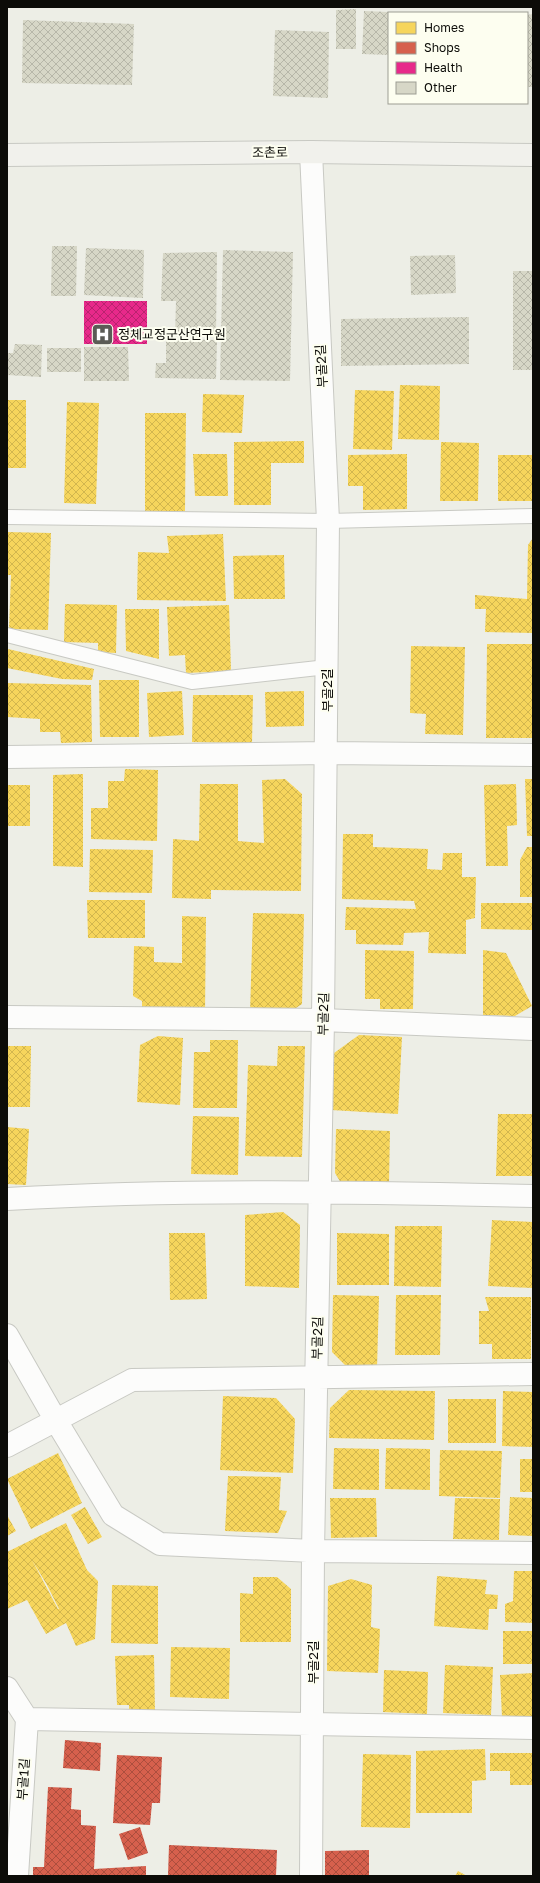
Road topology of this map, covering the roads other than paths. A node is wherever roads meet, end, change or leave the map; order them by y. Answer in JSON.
{"nodes":[{"id":1,"x":311,"y":152,"type":"junction"},
{"id":2,"x":7,"y":155,"type":"edge"},
{"id":3,"x":533,"y":156,"type":"edge"},
{"id":4,"x":533,"y":516,"type":"edge"},
{"id":5,"x":7,"y":517,"type":"edge"},
{"id":6,"x":328,"y":521,"type":"junction"},
{"id":7,"x":7,"y":635,"type":"edge"},
{"id":8,"x":327,"y":667,"type":"junction"},
{"id":9,"x":327,"y":753,"type":"junction"},
{"id":10,"x":533,"y":756,"type":"edge"},
{"id":11,"x":7,"y":757,"type":"edge"},
{"id":12,"x":7,"y":1017,"type":"edge"},
{"id":13,"x":323,"y":1020,"type":"junction"},
{"id":14,"x":533,"y":1029,"type":"edge"},
{"id":15,"x":319,"y":1193,"type":"junction"},
{"id":16,"x":533,"y":1196,"type":"edge"},
{"id":17,"x":7,"y":1199,"type":"edge"},
{"id":18,"x":7,"y":1335,"type":"edge"},
{"id":19,"x":533,"y":1374,"type":"edge"},
{"id":20,"x":317,"y":1377,"type":"junction"},
{"id":21,"x":55,"y":1419,"type":"junction"},
{"id":22,"x":7,"y":1446,"type":"edge"},
{"id":23,"x":313,"y":1551,"type":"junction"},
{"id":24,"x":533,"y":1553,"type":"edge"},
{"id":25,"x":7,"y":1688,"type":"edge"},
{"id":26,"x":27,"y":1719,"type":"junction"},
{"id":27,"x":313,"y":1726,"type":"junction"},
{"id":28,"x":533,"y":1728,"type":"edge"},
{"id":29,"x":17,"y":1876,"type":"edge"},
{"id":30,"x":311,"y":1876,"type":"edge"}],
"edges":[{"from":1,"to":2,"type":"street","name":"조촌로"},
{"from":1,"to":3,"type":"street","name":"조촌로"},
{"from":1,"to":6,"type":"street","name":"부골2길"},
{"from":4,"to":6,"type":"lane"},
{"from":5,"to":6,"type":"lane"},
{"from":6,"to":8,"type":"street","name":"부골2길"},
{"from":7,"to":8,"type":"lane"},
{"from":8,"to":9,"type":"street","name":"부골2길"},
{"from":9,"to":10,"type":"street"},
{"from":9,"to":11,"type":"street"},
{"from":9,"to":13,"type":"street","name":"부골2길"},
{"from":12,"to":13,"type":"street"},
{"from":13,"to":14,"type":"street"},
{"from":13,"to":15,"type":"street","name":"부골2길"},
{"from":15,"to":16,"type":"street"},
{"from":15,"to":17,"type":"street"},
{"from":15,"to":20,"type":"street","name":"부골2길"},
{"from":18,"to":21,"type":"street"},
{"from":19,"to":20,"type":"street"},
{"from":20,"to":21,"type":"street"},
{"from":20,"to":23,"type":"street","name":"부골2길"},
{"from":21,"to":22,"type":"street"},
{"from":21,"to":23,"type":"street"},
{"from":23,"to":24,"type":"street"},
{"from":23,"to":27,"type":"street","name":"부골2길"},
{"from":25,"to":26,"type":"street"},
{"from":26,"to":27,"type":"street"},
{"from":26,"to":29,"type":"street","name":"부골1길"},
{"from":27,"to":28,"type":"street"},
{"from":27,"to":30,"type":"street","name":"부골2길"}]}
